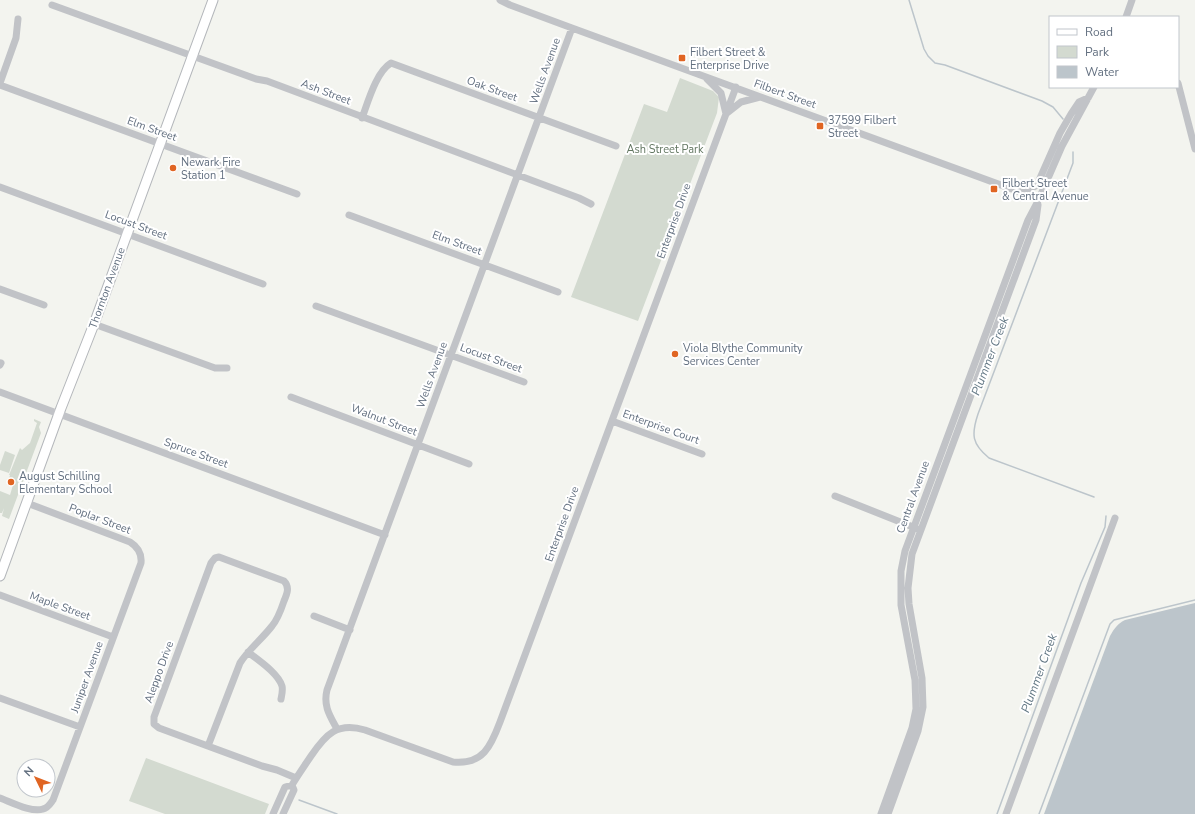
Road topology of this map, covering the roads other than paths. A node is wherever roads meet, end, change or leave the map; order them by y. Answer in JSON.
{"nodes":[{"id":1,"x":213,"y":0,"type":"edge"},
{"id":2,"x":500,"y":0,"type":"edge"},
{"id":3,"x":1132,"y":0,"type":"edge"},
{"id":4,"x":52,"y":4,"type":"dead end"},
{"id":5,"x":1126,"y":16,"type":"edge"},
{"id":6,"x":18,"y":19,"type":"dead end"},
{"id":7,"x":572,"y":28,"type":"junction"},
{"id":8,"x":193,"y":56,"type":"junction"},
{"id":9,"x":703,"y":76,"type":"junction"},
{"id":10,"x":0,"y":84,"type":"edge"},
{"id":11,"x":736,"y":87,"type":"junction"},
{"id":12,"x":1179,"y":87,"type":"edge"},
{"id":13,"x":1093,"y":88,"type":"edge"},
{"id":14,"x":760,"y":97,"type":"junction"},
{"id":15,"x":1088,"y":97,"type":"junction"},
{"id":16,"x":726,"y":114,"type":"junction"},
{"id":17,"x":362,"y":118,"type":"junction"},
{"id":18,"x":540,"y":118,"type":"junction"},
{"id":19,"x":160,"y":144,"type":"junction"},
{"id":20,"x":616,"y":146,"type":"dead end"},
{"id":21,"x":1195,"y":149,"type":"edge"},
{"id":22,"x":518,"y":175,"type":"junction"},
{"id":23,"x":0,"y":187,"type":"edge"},
{"id":24,"x":297,"y":194,"type":"dead end"},
{"id":25,"x":1024,"y":194,"type":"junction"},
{"id":26,"x":1039,"y":199,"type":"junction"},
{"id":27,"x":591,"y":204,"type":"dead end"},
{"id":28,"x":349,"y":215,"type":"dead end"},
{"id":29,"x":127,"y":234,"type":"junction"},
{"id":30,"x":485,"y":265,"type":"junction"},
{"id":31,"x":264,"y":284,"type":"dead end"},
{"id":32,"x":0,"y":289,"type":"edge"},
{"id":33,"x":558,"y":292,"type":"dead end"},
{"id":34,"x":44,"y":305,"type":"dead end"},
{"id":35,"x":316,"y":306,"type":"dead end"},
{"id":36,"x":94,"y":324,"type":"junction"},
{"id":37,"x":452,"y":355,"type":"junction"},
{"id":38,"x":227,"y":368,"type":"dead end"},
{"id":39,"x":524,"y":382,"type":"dead end"},
{"id":40,"x":0,"y":392,"type":"edge"},
{"id":41,"x":291,"y":397,"type":"dead end"},
{"id":42,"x":59,"y":414,"type":"junction"},
{"id":43,"x":612,"y":421,"type":"junction"},
{"id":44,"x":418,"y":445,"type":"junction"},
{"id":45,"x":702,"y":454,"type":"dead end"},
{"id":46,"x":469,"y":464,"type":"dead end"},
{"id":47,"x":835,"y":496,"type":"dead end"},
{"id":48,"x":27,"y":503,"type":"junction"},
{"id":49,"x":1115,"y":518,"type":"dead end"},
{"id":50,"x":917,"y":528,"type":"junction"},
{"id":51,"x":385,"y":535,"type":"junction"},
{"id":52,"x":139,"y":550,"type":"joint"},
{"id":53,"x":0,"y":576,"type":"edge"},
{"id":54,"x":0,"y":595,"type":"edge"},
{"id":55,"x":314,"y":616,"type":"dead end"},
{"id":56,"x":350,"y":630,"type":"junction"},
{"id":57,"x":113,"y":637,"type":"junction"},
{"id":58,"x":248,"y":652,"type":"junction"},
{"id":59,"x":0,"y":698,"type":"edge"},
{"id":60,"x":280,"y":699,"type":"dead end"},
{"id":61,"x":80,"y":727,"type":"junction"},
{"id":62,"x":337,"y":729,"type":"junction"},
{"id":63,"x":208,"y":746,"type":"junction"},
{"id":64,"x":296,"y":778,"type":"junction"},
{"id":65,"x":292,"y":784,"type":"junction"},
{"id":66,"x":0,"y":798,"type":"edge"},
{"id":67,"x":273,"y":814,"type":"edge"},
{"id":68,"x":282,"y":814,"type":"edge"},
{"id":69,"x":881,"y":814,"type":"edge"},
{"id":70,"x":888,"y":814,"type":"edge"},
{"id":71,"x":1006,"y":814,"type":"edge"}],
"edges":[{"from":1,"to":8,"type":"main road","name":"Thornton Avenue"},
{"from":2,"to":7,"type":"street","name":"Filbert Street"},
{"from":3,"to":5,"type":"street"},
{"from":4,"to":8,"type":"street","name":"Ash Street"},
{"from":6,"to":10,"type":"street"},
{"from":7,"to":9,"type":"street","name":"Filbert Street"},
{"from":7,"to":18,"type":"street","name":"Wells Avenue"},
{"from":8,"to":17,"type":"street","name":"Ash Street"},
{"from":8,"to":19,"type":"main road","name":"Thornton Avenue"},
{"from":9,"to":11,"type":"street","name":"Filbert Street"},
{"from":9,"to":16,"type":"street"},
{"from":10,"to":19,"type":"street","name":"Elm Street"},
{"from":11,"to":14,"type":"street","name":"Filbert Street"},
{"from":11,"to":16,"type":"street","name":"Enterprise Drive"},
{"from":12,"to":21,"type":"street"},
{"from":13,"to":15,"type":"street","name":"Central Avenue"},
{"from":14,"to":16,"type":"street"},
{"from":14,"to":25,"type":"street","name":"Filbert Street"},
{"from":15,"to":25,"type":"street"},
{"from":15,"to":26,"type":"street","name":"Central Avenue"},
{"from":16,"to":43,"type":"street","name":"Enterprise Drive"},
{"from":17,"to":18,"type":"street","name":"Oak Street"},
{"from":17,"to":22,"type":"street","name":"Ash Street"},
{"from":18,"to":20,"type":"street","name":"Oak Street"},
{"from":18,"to":22,"type":"street","name":"Wells Avenue"},
{"from":19,"to":24,"type":"street","name":"Elm Street"},
{"from":19,"to":29,"type":"main road","name":"Thornton Avenue"},
{"from":22,"to":27,"type":"street","name":"Ash Street"},
{"from":22,"to":30,"type":"street","name":"Wells Avenue"},
{"from":23,"to":29,"type":"street","name":"Locust Street"},
{"from":25,"to":26,"type":"street","name":"Filbert Street"},
{"from":26,"to":50,"type":"street","name":"Central Avenue"},
{"from":28,"to":30,"type":"street","name":"Elm Street"},
{"from":29,"to":31,"type":"street","name":"Locust Street"},
{"from":29,"to":36,"type":"main road","name":"Thornton Avenue"},
{"from":30,"to":33,"type":"street","name":"Elm Street"},
{"from":30,"to":37,"type":"street","name":"Wells Avenue"},
{"from":32,"to":34,"type":"street"},
{"from":35,"to":37,"type":"street","name":"Locust Street"},
{"from":36,"to":38,"type":"street"},
{"from":36,"to":42,"type":"main road","name":"Thornton Avenue"},
{"from":37,"to":39,"type":"street","name":"Locust Street"},
{"from":37,"to":44,"type":"street","name":"Wells Avenue"},
{"from":40,"to":42,"type":"street","name":"Spruce Street"},
{"from":41,"to":44,"type":"street","name":"Walnut Street"},
{"from":42,"to":48,"type":"main road","name":"Thornton Avenue"},
{"from":42,"to":51,"type":"street","name":"Spruce Street"},
{"from":43,"to":45,"type":"street","name":"Enterprise Court"},
{"from":43,"to":62,"type":"street","name":"Enterprise Drive"},
{"from":44,"to":46,"type":"street","name":"Walnut Street"},
{"from":44,"to":51,"type":"street","name":"Wells Avenue"},
{"from":47,"to":50,"type":"street"},
{"from":48,"to":52,"type":"street","name":"Poplar Street"},
{"from":48,"to":53,"type":"main road","name":"Thornton Avenue"},
{"from":49,"to":71,"type":"street"},
{"from":50,"to":69,"type":"street","name":"Central Avenue"},
{"from":50,"to":70,"type":"street","name":"Central Avenue"},
{"from":51,"to":56,"type":"street","name":"Wells Avenue"},
{"from":52,"to":57,"type":"street","name":"Juniper Avenue"},
{"from":54,"to":57,"type":"street","name":"Maple Street"},
{"from":55,"to":56,"type":"street"},
{"from":56,"to":62,"type":"street","name":"Wells Avenue"},
{"from":57,"to":61,"type":"street","name":"Juniper Avenue"},
{"from":58,"to":60,"type":"street"},
{"from":58,"to":63,"type":"street"},
{"from":58,"to":63,"type":"street","name":"Aleppo Drive"},
{"from":59,"to":61,"type":"street"},
{"from":61,"to":66,"type":"street","name":"Juniper Avenue"},
{"from":62,"to":64,"type":"street"},
{"from":63,"to":64,"type":"street","name":"Aleppo Drive"},
{"from":64,"to":65,"type":"street"},
{"from":65,"to":67,"type":"street"},
{"from":65,"to":68,"type":"street"}]}
